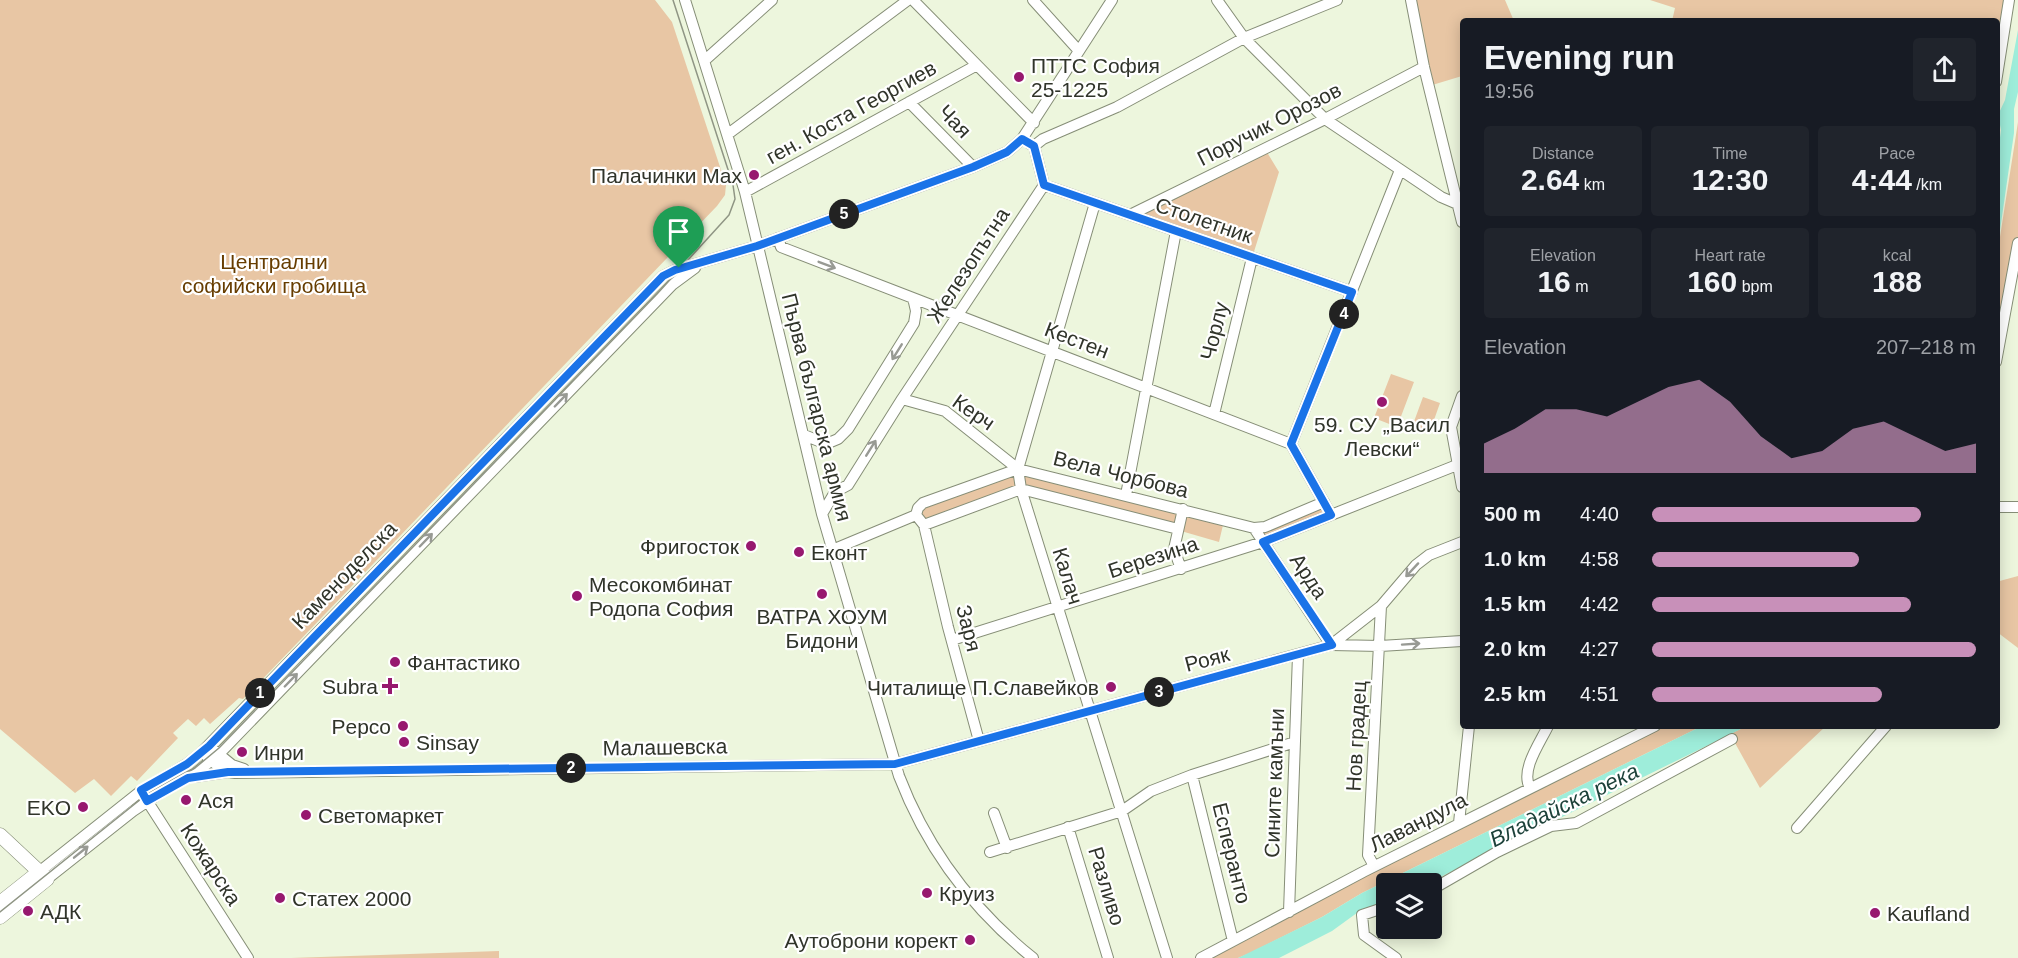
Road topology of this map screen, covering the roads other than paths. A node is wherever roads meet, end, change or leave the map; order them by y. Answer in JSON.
{"nodes":[{"id":1,"x":684,"y":0,"type":"edge"},
{"id":2,"x":772,"y":0,"type":"edge"},
{"id":3,"x":908,"y":0,"type":"edge"},
{"id":4,"x":913,"y":0,"type":"edge"},
{"id":5,"x":1033,"y":0,"type":"edge"},
{"id":6,"x":1112,"y":0,"type":"edge"},
{"id":7,"x":1217,"y":0,"type":"edge"},
{"id":8,"x":1337,"y":0,"type":"edge"},
{"id":9,"x":1411,"y":0,"type":"edge"},
{"id":10,"x":2009,"y":0,"type":"edge"},
{"id":11,"x":1244,"y":38,"type":"junction"},
{"id":12,"x":1079,"y":51,"type":"junction"},
{"id":13,"x":2000,"y":57,"type":"edge"},
{"id":14,"x":704,"y":62,"type":"junction"},
{"id":15,"x":977,"y":65,"type":"junction"},
{"id":16,"x":1424,"y":67,"type":"junction"},
{"id":17,"x":909,"y":102,"type":"junction"},
{"id":18,"x":1324,"y":119,"type":"junction"},
{"id":19,"x":1034,"y":123,"type":"junction"},
{"id":20,"x":728,"y":134,"type":"junction"},
{"id":21,"x":1022,"y":139,"type":"junction"},
{"id":22,"x":1034,"y":146,"type":"junction"},
{"id":23,"x":973,"y":167,"type":"junction"},
{"id":24,"x":1400,"y":170,"type":"junction"},
{"id":25,"x":1044,"y":185,"type":"junction"},
{"id":26,"x":745,"y":192,"type":"junction"},
{"id":27,"x":1095,"y":203,"type":"junction"},
{"id":28,"x":1460,"y":206,"type":"edge"},
{"id":29,"x":1130,"y":215,"type":"junction"},
{"id":30,"x":1176,"y":231,"type":"junction"},
{"id":31,"x":778,"y":238,"type":"junction"},
{"id":32,"x":2018,"y":243,"type":"edge"},
{"id":33,"x":757,"y":246,"type":"junction"},
{"id":34,"x":1252,"y":258,"type":"junction"},
{"id":35,"x":703,"y":262,"type":"junction"},
{"id":36,"x":1352,"y":292,"type":"junction"},
{"id":37,"x":913,"y":298,"type":"junction"},
{"id":38,"x":958,"y":316,"type":"junction"},
{"id":39,"x":2000,"y":340,"type":"edge"},
{"id":40,"x":1052,"y":351,"type":"junction"},
{"id":41,"x":1146,"y":388,"type":"junction"},
{"id":42,"x":902,"y":399,"type":"junction"},
{"id":43,"x":1460,"y":401,"type":"edge"},
{"id":44,"x":1214,"y":414,"type":"junction"},
{"id":45,"x":804,"y":435,"type":"junction"},
{"id":46,"x":1291,"y":444,"type":"junction"},
{"id":47,"x":1460,"y":465,"type":"edge"},
{"id":48,"x":1018,"y":468,"type":"junction"},
{"id":49,"x":1083,"y":484,"type":"junction"},
{"id":50,"x":815,"y":486,"type":"junction"},
{"id":51,"x":1021,"y":489,"type":"junction"},
{"id":52,"x":835,"y":492,"type":"junction"},
{"id":53,"x":1126,"y":495,"type":"junction"},
{"id":54,"x":1078,"y":502,"type":"junction"},
{"id":55,"x":1324,"y":502,"type":"junction"},
{"id":56,"x":2000,"y":507,"type":"edge"},
{"id":57,"x":2018,"y":507,"type":"edge"},
{"id":58,"x":1183,"y":509,"type":"junction"},
{"id":59,"x":822,"y":514,"type":"junction"},
{"id":60,"x":1331,"y":515,"type":"junction"},
{"id":61,"x":920,"y":520,"type":"junction"},
{"id":62,"x":1254,"y":528,"type":"junction"},
{"id":63,"x":1178,"y":529,"type":"junction"},
{"id":64,"x":1263,"y":542,"type":"junction"},
{"id":65,"x":1460,"y":543,"type":"edge"},
{"id":66,"x":832,"y":550,"type":"junction"},
{"id":67,"x":1181,"y":568,"type":"junction"},
{"id":68,"x":1382,"y":606,"type":"junction"},
{"id":69,"x":1057,"y":608,"type":"junction"},
{"id":70,"x":952,"y":640,"type":"junction"},
{"id":71,"x":1460,"y":641,"type":"edge"},
{"id":72,"x":1332,"y":645,"type":"junction"},
{"id":73,"x":1380,"y":646,"type":"junction"},
{"id":74,"x":1298,"y":655,"type":"junction"},
{"id":75,"x":1089,"y":711,"type":"junction"},
{"id":76,"x":1469,"y":729,"type":"edge"},
{"id":77,"x":1547,"y":729,"type":"edge"},
{"id":78,"x":1649,"y":729,"type":"edge"},
{"id":79,"x":1883,"y":729,"type":"edge"},
{"id":80,"x":236,"y":737,"type":"junction"},
{"id":81,"x":1732,"y":739,"type":"dead end"},
{"id":82,"x":979,"y":741,"type":"junction"},
{"id":83,"x":1295,"y":742,"type":"junction"},
{"id":84,"x":206,"y":749,"type":"junction"},
{"id":85,"x":215,"y":757,"type":"junction"},
{"id":86,"x":895,"y":764,"type":"junction"},
{"id":87,"x":243,"y":769,"type":"junction"},
{"id":88,"x":228,"y":772,"type":"junction"},
{"id":89,"x":256,"y":772,"type":"junction"},
{"id":90,"x":1192,"y":775,"type":"junction"},
{"id":91,"x":188,"y":778,"type":"junction"},
{"id":92,"x":1530,"y":788,"type":"junction"},
{"id":93,"x":141,"y":790,"type":"junction"},
{"id":94,"x":147,"y":801,"type":"junction"},
{"id":95,"x":1122,"y":811,"type":"junction"},
{"id":96,"x":994,"y":813,"type":"dead end"},
{"id":97,"x":1459,"y":823,"type":"junction"},
{"id":98,"x":1068,"y":827,"type":"junction"},
{"id":99,"x":1797,"y":828,"type":"dead end"},
{"id":100,"x":0,"y":835,"type":"edge"},
{"id":101,"x":1007,"y":848,"type":"junction"},
{"id":102,"x":990,"y":852,"type":"dead end"},
{"id":103,"x":1374,"y":866,"type":"junction"},
{"id":104,"x":43,"y":876,"type":"junction"},
{"id":105,"x":1442,"y":884,"type":"edge"},
{"id":106,"x":0,"y":903,"type":"edge"},
{"id":107,"x":1376,"y":910,"type":"edge"},
{"id":108,"x":1289,"y":912,"type":"junction"},
{"id":109,"x":0,"y":917,"type":"edge"},
{"id":110,"x":1233,"y":941,"type":"junction"},
{"id":111,"x":248,"y":958,"type":"edge"},
{"id":112,"x":1033,"y":958,"type":"edge"},
{"id":113,"x":1108,"y":958,"type":"edge"},
{"id":114,"x":1167,"y":958,"type":"edge"},
{"id":115,"x":1201,"y":958,"type":"edge"},
{"id":116,"x":1396,"y":958,"type":"edge"}],
"edges":[{"from":1,"to":14,"type":"street","name":"Първа българска армия"},
{"from":2,"to":14,"type":"street"},
{"from":3,"to":20,"type":"street"},
{"from":4,"to":15,"type":"street"},
{"from":5,"to":12,"type":"street"},
{"from":6,"to":12,"type":"street"},
{"from":7,"to":11,"type":"street"},
{"from":8,"to":11,"type":"street"},
{"from":9,"to":16,"type":"street"},
{"from":10,"to":13,"type":"street"},
{"from":11,"to":18,"type":"street"},
{"from":11,"to":22,"type":"street"},
{"from":12,"to":19,"type":"street"},
{"from":14,"to":20,"type":"street","name":"Първа българска армия"},
{"from":15,"to":17,"type":"street","name":"ген. Коста Георгиев"},
{"from":15,"to":19,"type":"street"},
{"from":16,"to":18,"type":"street","name":"Поручик Орозов"},
{"from":16,"to":28,"type":"street"},
{"from":17,"to":23,"type":"street","name":"Чая"},
{"from":17,"to":26,"type":"street","name":"ген. Коста Георгиев"},
{"from":18,"to":24,"type":"street"},
{"from":18,"to":29,"type":"street","name":"Поручик Орозов"},
{"from":19,"to":21,"type":"street"},
{"from":20,"to":26,"type":"street","name":"Първа българска армия"},
{"from":21,"to":22,"type":"street"},
{"from":21,"to":23,"type":"street","name":"Каменоделска"},
{"from":22,"to":25,"type":"street"},
{"from":23,"to":31,"type":"street","name":"Каменоделска"},
{"from":24,"to":28,"type":"street"},
{"from":24,"to":36,"type":"street"},
{"from":25,"to":27,"type":"street","name":"Столетник"},
{"from":25,"to":38,"type":"street","name":"Железопътна"},
{"from":26,"to":33,"type":"street","name":"Първа българска армия"},
{"from":27,"to":29,"type":"street","name":"Столетник"},
{"from":27,"to":40,"type":"street","name":"Калач"},
{"from":29,"to":30,"type":"street","name":"Столетник"},
{"from":30,"to":34,"type":"street","name":"Столетник"},
{"from":30,"to":41,"type":"street"},
{"from":31,"to":33,"type":"street","name":"Каменоделска"},
{"from":31,"to":37,"type":"street","name":"Кестен","one_way":true},
{"from":32,"to":39,"type":"street"},
{"from":33,"to":35,"type":"street","name":"Каменоделска"},
{"from":33,"to":45,"type":"street","name":"Първа българска армия"},
{"from":34,"to":36,"type":"street","name":"Столетник"},
{"from":34,"to":44,"type":"street","name":"Чорлу"},
{"from":80,"to":35,"type":"street","name":"Каменоделска","one_way":true},
{"from":35,"to":84,"type":"street","name":"Каменоделска"},
{"from":36,"to":46,"type":"street"},
{"from":37,"to":38,"type":"street","name":"Кестен"},
{"from":37,"to":45,"type":"street","one_way":true},
{"from":38,"to":40,"type":"street","name":"Кестен"},
{"from":38,"to":42,"type":"street","name":"Железопътна"},
{"from":40,"to":41,"type":"street","name":"Кестен"},
{"from":40,"to":48,"type":"street","name":"Калач"},
{"from":41,"to":44,"type":"street","name":"Кестен"},
{"from":41,"to":53,"type":"street"},
{"from":42,"to":48,"type":"street","name":"Керч"},
{"from":52,"to":42,"type":"street","name":"Железопътна","one_way":true},
{"from":43,"to":47,"type":"street"},
{"from":44,"to":46,"type":"street","name":"Кестен"},
{"from":45,"to":50,"type":"street","name":"Първа българска армия"},
{"from":46,"to":55,"type":"street"},
{"from":47,"to":60,"type":"street"},
{"from":48,"to":49,"type":"street","name":"Вела Чорбова"},
{"from":48,"to":51,"type":"street","name":"Калач"},
{"from":48,"to":61,"type":"street"},
{"from":49,"to":53,"type":"street","name":"Вела Чорбова"},
{"from":49,"to":54,"type":"street"},
{"from":50,"to":52,"type":"street"},
{"from":50,"to":59,"type":"street","name":"Първа българска армия"},
{"from":51,"to":54,"type":"street","name":"Вела Чорбова"},
{"from":51,"to":61,"type":"street"},
{"from":51,"to":69,"type":"street","name":"Калач"},
{"from":52,"to":59,"type":"street","name":"Железопътна"},
{"from":53,"to":58,"type":"street","name":"Вела Чорбова"},
{"from":54,"to":63,"type":"street","name":"Вела Чорбова"},
{"from":55,"to":60,"type":"street"},
{"from":55,"to":62,"type":"street"},
{"from":56,"to":57,"type":"street"},
{"from":58,"to":62,"type":"street","name":"Вела Чорбова"},
{"from":58,"to":63,"type":"street"},
{"from":59,"to":66,"type":"street","name":"Първа българска армия"},
{"from":60,"to":64,"type":"street"},
{"from":61,"to":66,"type":"street"},
{"from":61,"to":70,"type":"street","name":"Заря"},
{"from":62,"to":64,"type":"street","name":"Арда"},
{"from":63,"to":67,"type":"street"},
{"from":64,"to":67,"type":"street","name":"Березина"},
{"from":64,"to":72,"type":"street","name":"Арда"},
{"from":65,"to":68,"type":"street","name":"Рояк","one_way":true},
{"from":66,"to":86,"type":"street","name":"Първа българска армия"},
{"from":67,"to":69,"type":"street","name":"Березина"},
{"from":68,"to":72,"type":"street","name":"Рояк"},
{"from":68,"to":73,"type":"street","name":"Нов градец"},
{"from":69,"to":70,"type":"street","name":"Березина"},
{"from":69,"to":75,"type":"street","name":"Калач"},
{"from":70,"to":82,"type":"street","name":"Заря"},
{"from":73,"to":71,"type":"street","one_way":true},
{"from":72,"to":73,"type":"street"},
{"from":72,"to":74,"type":"street","name":"Рояк"},
{"from":73,"to":103,"type":"street","name":"Нов градец"},
{"from":74,"to":75,"type":"street","name":"Рояк"},
{"from":74,"to":83,"type":"street","name":"Сините камъни"},
{"from":75,"to":82,"type":"street","name":"Рояк"},
{"from":75,"to":95,"type":"street","name":"Калач"},
{"from":76,"to":97,"type":"street"},
{"from":77,"to":92,"type":"street"},
{"from":78,"to":92,"type":"street","name":"Лавандула"},
{"from":79,"to":99,"type":"street"},
{"from":80,"to":85,"type":"street","name":"Каменоделска"},
{"from":80,"to":87,"type":"street"},
{"from":81,"to":105,"type":"street"},
{"from":82,"to":86,"type":"street","name":"Рояк"},
{"from":83,"to":90,"type":"street"},
{"from":83,"to":108,"type":"street","name":"Сините камъни"},
{"from":84,"to":85,"type":"street","name":"Малашевска"},
{"from":84,"to":93,"type":"street","name":"Каменоделска"},
{"from":85,"to":87,"type":"street","name":"Малашевска"},
{"from":85,"to":88,"type":"street","name":"Малашевска"},
{"from":85,"to":91,"type":"street","name":"Каменоделска"},
{"from":86,"to":89,"type":"street","name":"Малашевска"},
{"from":86,"to":112,"type":"street","name":"Първа българска армия"},
{"from":87,"to":89,"type":"street","name":"Малашевска"},
{"from":88,"to":89,"type":"street","name":"Малашевска"},
{"from":88,"to":91,"type":"street"},
{"from":90,"to":95,"type":"street"},
{"from":90,"to":110,"type":"street","name":"Есперанто"},
{"from":91,"to":94,"type":"street","name":"Каменоделска"},
{"from":92,"to":97,"type":"street","name":"Лавандула"},
{"from":93,"to":94,"type":"street","name":"Кожарска"},
{"from":93,"to":104,"type":"street","name":"Каменоделска"},
{"from":104,"to":94,"type":"street","name":"Каменоделска","one_way":true},
{"from":94,"to":111,"type":"street","name":"Кожарска"},
{"from":95,"to":98,"type":"street"},
{"from":95,"to":114,"type":"street","name":"Калач"},
{"from":96,"to":101,"type":"street"},
{"from":97,"to":103,"type":"street","name":"Лавандула"},
{"from":98,"to":101,"type":"street"},
{"from":98,"to":113,"type":"street","name":"Разливо"},
{"from":100,"to":104,"type":"main road"},
{"from":101,"to":102,"type":"street"},
{"from":103,"to":108,"type":"street","name":"Лавандула"},
{"from":104,"to":106,"type":"main road","name":"Каменоделска"},
{"from":104,"to":109,"type":"main road","name":"Каменоделска"},
{"from":107,"to":116,"type":"street"},
{"from":108,"to":110,"type":"street","name":"Лавандула"},
{"from":110,"to":115,"type":"street","name":"Лавандула"}]}
